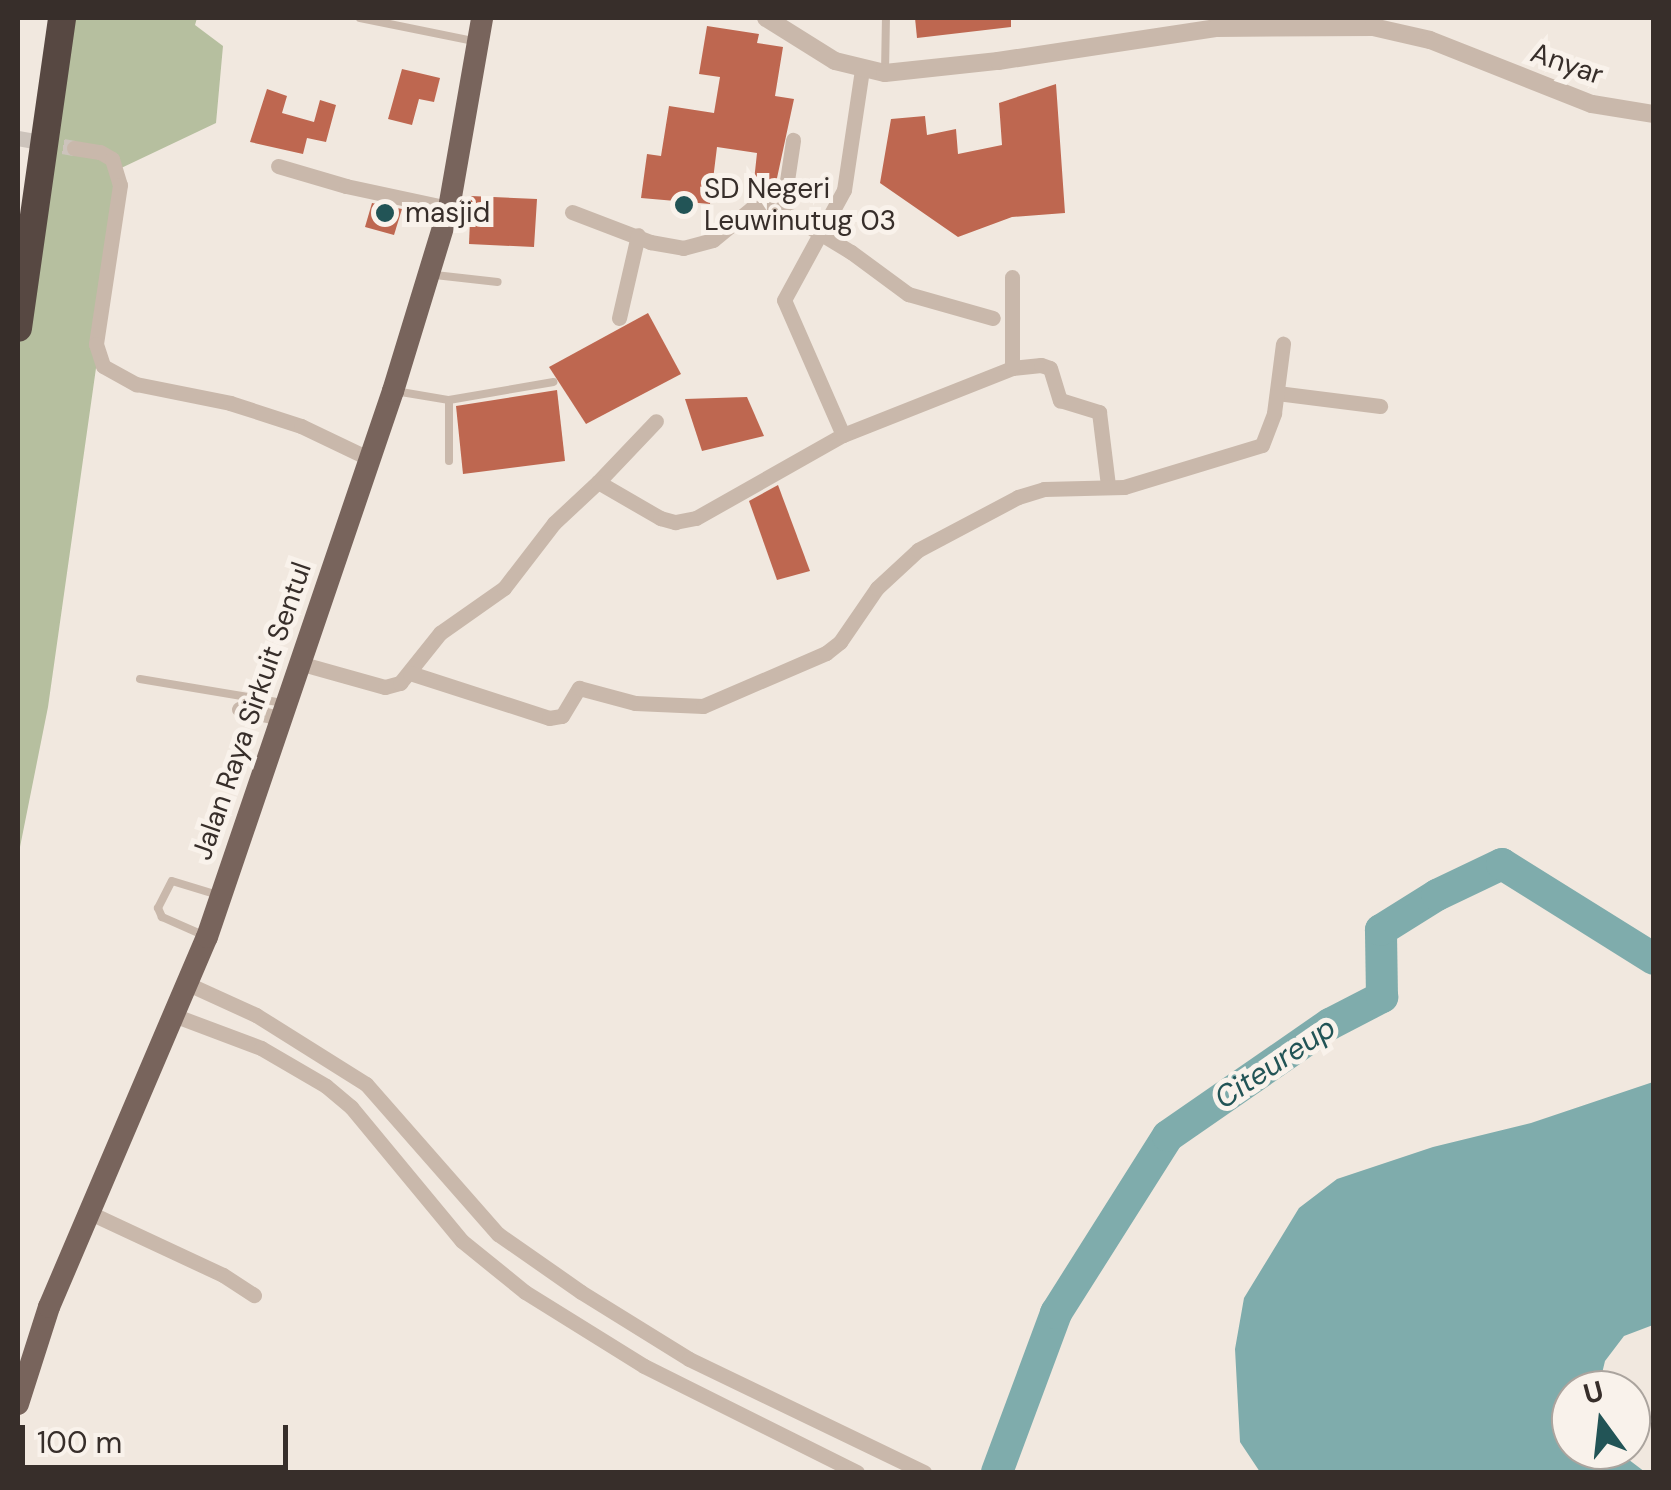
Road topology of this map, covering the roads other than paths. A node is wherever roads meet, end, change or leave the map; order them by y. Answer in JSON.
{"nodes":[{"id":1,"x":62,"y":18,"type":"edge"},
{"id":2,"x":360,"y":18,"type":"edge"},
{"id":3,"x":482,"y":18,"type":"edge"},
{"id":4,"x":766,"y":18,"type":"edge"},
{"id":5,"x":886,"y":18,"type":"edge"},
{"id":6,"x":1327,"y":21,"type":"edge"},
{"id":7,"x":479,"y":42,"type":"junction"},
{"id":8,"x":862,"y":70,"type":"junction"},
{"id":9,"x":885,"y":73,"type":"junction"},
{"id":10,"x":1654,"y":114,"type":"edge"},
{"id":11,"x":793,"y":140,"type":"dead end"},
{"id":12,"x":74,"y":148,"type":"tunnel mouth"},
{"id":13,"x":278,"y":166,"type":"dead end"},
{"id":14,"x":449,"y":208,"type":"junction"},
{"id":15,"x":572,"y":212,"type":"dead end"},
{"id":16,"x":782,"y":214,"type":"junction"},
{"id":17,"x":822,"y":234,"type":"junction"},
{"id":18,"x":638,"y":235,"type":"junction"},
{"id":19,"x":430,"y":274,"type":"junction"},
{"id":20,"x":1012,"y":277,"type":"dead end"},
{"id":21,"x":498,"y":282,"type":"dead end"},
{"id":22,"x":619,"y":318,"type":"dead end"},
{"id":23,"x":993,"y":318,"type":"dead end"},
{"id":24,"x":18,"y":328,"type":"edge"},
{"id":25,"x":1284,"y":344,"type":"dead end"},
{"id":26,"x":1012,"y":368,"type":"junction"},
{"id":27,"x":553,"y":382,"type":"dead end"},
{"id":28,"x":393,"y":390,"type":"junction"},
{"id":29,"x":1277,"y":393,"type":"junction"},
{"id":30,"x":449,"y":400,"type":"junction"},
{"id":31,"x":1380,"y":406,"type":"dead end"},
{"id":32,"x":656,"y":420,"type":"dead end"},
{"id":33,"x":843,"y":435,"type":"junction"},
{"id":34,"x":370,"y":459,"type":"junction"},
{"id":35,"x":449,"y":461,"type":"dead end"},
{"id":36,"x":598,"y":482,"type":"junction"},
{"id":37,"x":1108,"y":485,"type":"junction"},
{"id":38,"x":299,"y":663,"type":"junction"},
{"id":39,"x":410,"y":673,"type":"junction"},
{"id":40,"x":140,"y":679,"type":"dead end"},
{"id":41,"x":239,"y":709,"type":"dead end"},
{"id":42,"x":282,"y":711,"type":"junction"},
{"id":43,"x":221,"y":896,"type":"junction"},
{"id":44,"x":207,"y":937,"type":"junction"},
{"id":45,"x":188,"y":984,"type":"junction"},
{"id":46,"x":176,"y":1016,"type":"junction"},
{"id":47,"x":302,"y":1041,"type":"junction"},
{"id":48,"x":291,"y":1064,"type":"junction"},
{"id":49,"x":88,"y":1212,"type":"junction"},
{"id":50,"x":254,"y":1295,"type":"dead end"},
{"id":51,"x":18,"y":1404,"type":"edge"},
{"id":52,"x":900,"y":1467,"type":"edge"},
{"id":53,"x":857,"y":1472,"type":"edge"},
{"id":54,"x":924,"y":1472,"type":"edge"}],
"edges":[{"from":1,"to":24,"type":"highway"},
{"from":2,"to":7,"type":"lane"},
{"from":3,"to":7,"type":"main road","name":"Jalan Raya Sirkuit Sentul"},
{"from":4,"to":8,"type":"street","name":"Anyar"},
{"from":5,"to":9,"type":"lane"},
{"from":6,"to":9,"type":"street","name":"Anyar"},
{"from":6,"to":10,"type":"street","name":"Anyar"},
{"from":7,"to":14,"type":"main road","name":"Jalan Raya Sirkuit Sentul"},
{"from":8,"to":9,"type":"street","name":"Anyar"},
{"from":8,"to":17,"type":"street"},
{"from":11,"to":16,"type":"street"},
{"from":12,"to":34,"type":"street"},
{"from":13,"to":14,"type":"street"},
{"from":14,"to":19,"type":"main road","name":"Jalan Raya Sirkuit Sentul"},
{"from":15,"to":18,"type":"street"},
{"from":16,"to":17,"type":"street"},
{"from":16,"to":18,"type":"street"},
{"from":17,"to":23,"type":"street"},
{"from":17,"to":33,"type":"street"},
{"from":18,"to":22,"type":"street"},
{"from":19,"to":21,"type":"lane"},
{"from":19,"to":28,"type":"main road","name":"Jalan Raya Sirkuit Sentul"},
{"from":20,"to":26,"type":"street"},
{"from":25,"to":29,"type":"street"},
{"from":26,"to":33,"type":"street"},
{"from":26,"to":37,"type":"street"},
{"from":27,"to":30,"type":"lane"},
{"from":28,"to":30,"type":"lane"},
{"from":28,"to":34,"type":"main road","name":"Jalan Raya Sirkuit Sentul"},
{"from":29,"to":31,"type":"street"},
{"from":29,"to":37,"type":"street"},
{"from":30,"to":35,"type":"lane"},
{"from":32,"to":36,"type":"street"},
{"from":33,"to":36,"type":"street"},
{"from":34,"to":38,"type":"main road","name":"Jalan Raya Sirkuit Sentul"},
{"from":36,"to":39,"type":"street"},
{"from":37,"to":39,"type":"street"},
{"from":38,"to":39,"type":"street"},
{"from":38,"to":42,"type":"main road","name":"Jalan Raya Sirkuit Sentul"},
{"from":40,"to":42,"type":"lane"},
{"from":41,"to":42,"type":"street"},
{"from":42,"to":43,"type":"main road","name":"Jalan Raya Sirkuit Sentul"},
{"from":43,"to":44,"type":"main road","name":"Jalan Raya Sirkuit Sentul"},
{"from":43,"to":44,"type":"lane"},
{"from":44,"to":45,"type":"main road","name":"Jalan Raya Sirkuit Sentul"},
{"from":45,"to":46,"type":"main road","name":"Jalan Raya Sirkuit Sentul"},
{"from":45,"to":47,"type":"street"},
{"from":46,"to":48,"type":"street"},
{"from":46,"to":49,"type":"main road","name":"Jalan Raya Sirkuit Sentul"},
{"from":47,"to":48,"type":"street"},
{"from":47,"to":52,"type":"street"},
{"from":48,"to":53,"type":"street"},
{"from":49,"to":50,"type":"street"},
{"from":49,"to":51,"type":"main road","name":"Jalan Raya Sirkuit Sentul"},
{"from":52,"to":54,"type":"street"}]}
